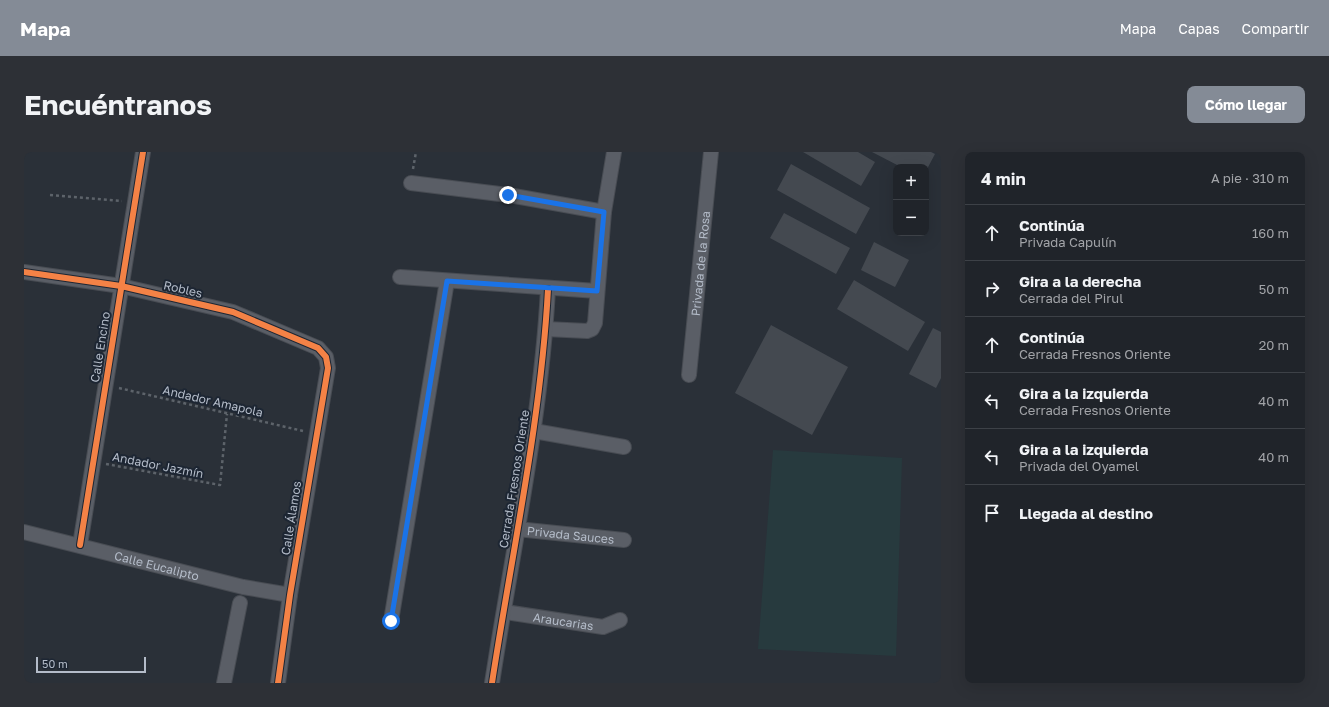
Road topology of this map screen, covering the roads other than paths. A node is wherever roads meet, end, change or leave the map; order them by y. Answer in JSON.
{"nodes":[{"id":1,"x":142,"y":152,"type":"edge"},
{"id":2,"x":614,"y":152,"type":"edge"},
{"id":3,"x":711,"y":152,"type":"edge"},
{"id":4,"x":411,"y":183,"type":"dead end"},
{"id":5,"x":604,"y":212,"type":"junction"},
{"id":6,"x":24,"y":272,"type":"edge"},
{"id":7,"x":400,"y":277,"type":"dead end"},
{"id":8,"x":447,"y":281,"type":"junction"},
{"id":9,"x":121,"y":286,"type":"junction"},
{"id":10,"x":548,"y":289,"type":"junction"},
{"id":11,"x":597,"y":291,"type":"junction"},
{"id":12,"x":546,"y":329,"type":"junction"},
{"id":13,"x":326,"y":357,"type":"joint"},
{"id":14,"x":689,"y":375,"type":"dead end"},
{"id":15,"x":534,"y":431,"type":"junction"},
{"id":16,"x":624,"y":447,"type":"dead end"},
{"id":17,"x":517,"y":529,"type":"junction"},
{"id":18,"x":24,"y":532,"type":"edge"},
{"id":19,"x":624,"y":540,"type":"dead end"},
{"id":20,"x":80,"y":545,"type":"junction"},
{"id":21,"x":290,"y":595,"type":"junction"},
{"id":22,"x":240,"y":603,"type":"dead end"},
{"id":23,"x":505,"y":612,"type":"junction"},
{"id":24,"x":620,"y":620,"type":"dead end"},
{"id":25,"x":391,"y":621,"type":"dead end"},
{"id":26,"x":493,"y":678,"type":"edge"},
{"id":27,"x":224,"y":683,"type":"edge"},
{"id":28,"x":278,"y":683,"type":"edge"}],
"edges":[{"from":1,"to":9,"type":"street","name":"Calle Encino"},
{"from":2,"to":5,"type":"street"},
{"from":3,"to":14,"type":"street","name":"Privada de la Rosa"},
{"from":4,"to":5,"type":"street"},
{"from":5,"to":11,"type":"street"},
{"from":6,"to":9,"type":"street","name":"Robles"},
{"from":7,"to":8,"type":"street"},
{"from":8,"to":10,"type":"street"},
{"from":8,"to":25,"type":"street"},
{"from":9,"to":13,"type":"street","name":"Robles"},
{"from":9,"to":20,"type":"street","name":"Calle Encino"},
{"from":10,"to":11,"type":"street"},
{"from":10,"to":12,"type":"street","name":"Cerrada Fresnos Oriente"},
{"from":11,"to":12,"type":"street"},
{"from":12,"to":15,"type":"street","name":"Cerrada Fresnos Oriente"},
{"from":13,"to":21,"type":"street","name":"Calle Álamos"},
{"from":15,"to":16,"type":"street"},
{"from":15,"to":17,"type":"street","name":"Cerrada Fresnos Oriente"},
{"from":17,"to":19,"type":"street","name":"Privada Sauces"},
{"from":17,"to":23,"type":"street","name":"Cerrada Fresnos Oriente"},
{"from":18,"to":20,"type":"street","name":"Calle Eucalipto"},
{"from":20,"to":21,"type":"street","name":"Calle Eucalipto"},
{"from":21,"to":28,"type":"street","name":"Calle Álamos"},
{"from":22,"to":27,"type":"street"},
{"from":23,"to":24,"type":"street","name":"Araucarias"},
{"from":23,"to":26,"type":"street","name":"Cerrada Fresnos Oriente"}]}
